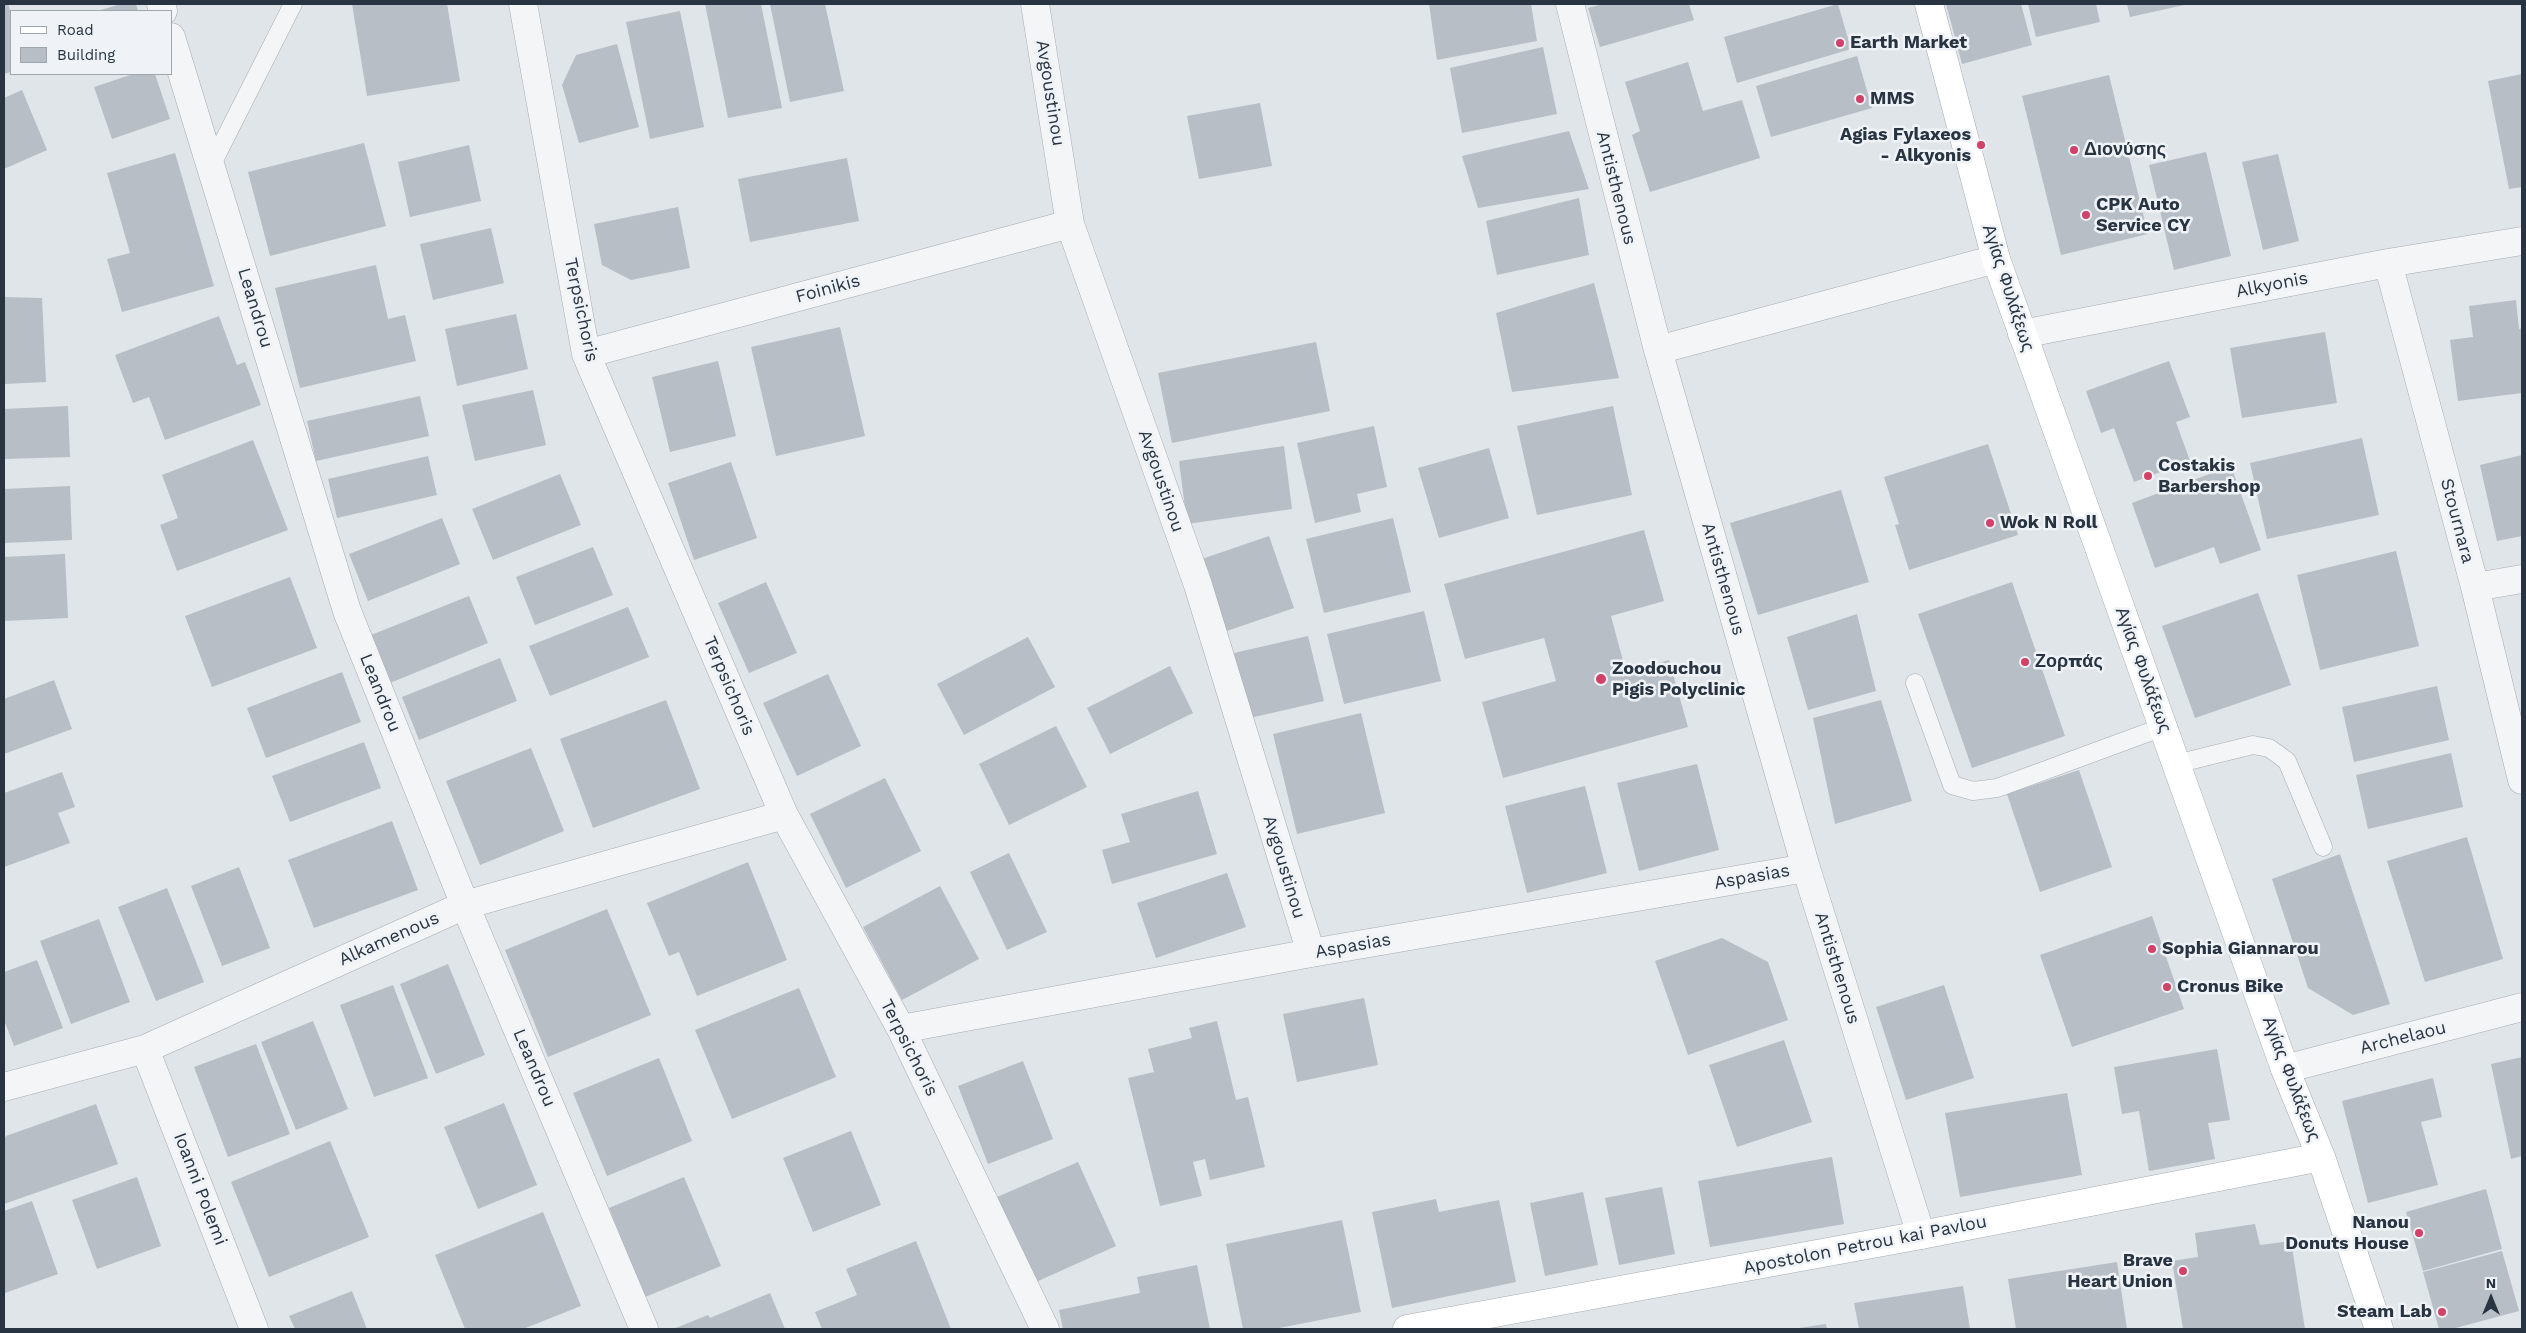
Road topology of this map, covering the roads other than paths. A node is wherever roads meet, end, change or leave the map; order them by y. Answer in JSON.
{"nodes":[{"id":1,"x":293,"y":4,"type":"edge"},
{"id":2,"x":1036,"y":4,"type":"edge"},
{"id":3,"x":1570,"y":4,"type":"edge"},
{"id":4,"x":1929,"y":4,"type":"edge"},
{"id":5,"x":528,"y":5,"type":"edge"},
{"id":6,"x":172,"y":41,"type":"edge"},
{"id":7,"x":212,"y":164,"type":"junction"},
{"id":8,"x":1070,"y":224,"type":"junction"},
{"id":9,"x":2522,"y":241,"type":"edge"},
{"id":10,"x":1996,"y":259,"type":"junction"},
{"id":11,"x":2388,"y":263,"type":"junction"},
{"id":12,"x":2022,"y":334,"type":"junction"},
{"id":13,"x":1658,"y":350,"type":"junction"},
{"id":14,"x":586,"y":354,"type":"junction"},
{"id":15,"x":2522,"y":579,"type":"edge"},
{"id":16,"x":2474,"y":587,"type":"junction"},
{"id":17,"x":1915,"y":683,"type":"dead end"},
{"id":18,"x":2163,"y":726,"type":"junction"},
{"id":19,"x":2176,"y":764,"type":"junction"},
{"id":20,"x":2522,"y":780,"type":"edge"},
{"id":21,"x":784,"y":815,"type":"junction"},
{"id":22,"x":2322,"y":847,"type":"dead end"},
{"id":23,"x":1806,"y":868,"type":"junction"},
{"id":24,"x":465,"y":905,"type":"junction"},
{"id":25,"x":1311,"y":953,"type":"junction"},
{"id":26,"x":2522,"y":1007,"type":"edge"},
{"id":27,"x":901,"y":1029,"type":"junction"},
{"id":28,"x":145,"y":1049,"type":"junction"},
{"id":29,"x":2284,"y":1069,"type":"junction"},
{"id":30,"x":4,"y":1086,"type":"edge"},
{"id":31,"x":2321,"y":1158,"type":"junction"},
{"id":32,"x":1921,"y":1235,"type":"junction"},
{"id":33,"x":254,"y":1329,"type":"edge"},
{"id":34,"x":644,"y":1329,"type":"edge"},
{"id":35,"x":1045,"y":1329,"type":"edge"},
{"id":36,"x":1407,"y":1329,"type":"edge"},
{"id":37,"x":2379,"y":1329,"type":"edge"}],
"edges":[{"from":1,"to":7,"type":"lane"},
{"from":2,"to":8,"type":"street","name":"Avgoustinou"},
{"from":3,"to":13,"type":"street","name":"Antisthenous"},
{"from":4,"to":10,"type":"main road","name":"Αγίας Φυλάξεως"},
{"from":5,"to":14,"type":"street","name":"Terpsichoris"},
{"from":6,"to":7,"type":"street","name":"Leandrou"},
{"from":7,"to":24,"type":"street","name":"Leandrou"},
{"from":8,"to":14,"type":"street","name":"Foinikis"},
{"from":8,"to":25,"type":"street","name":"Avgoustinou"},
{"from":9,"to":11,"type":"street","name":"Alkyonis"},
{"from":10,"to":12,"type":"main road","name":"Αγίας Φυλάξεως"},
{"from":10,"to":13,"type":"street"},
{"from":11,"to":12,"type":"street","name":"Alkyonis"},
{"from":11,"to":16,"type":"street","name":"Stournara"},
{"from":12,"to":18,"type":"main road","name":"Αγίας Φυλάξεως"},
{"from":13,"to":23,"type":"street","name":"Antisthenous"},
{"from":14,"to":21,"type":"street","name":"Terpsichoris"},
{"from":15,"to":16,"type":"street"},
{"from":16,"to":20,"type":"street","name":"Stournara"},
{"from":17,"to":18,"type":"lane"},
{"from":18,"to":19,"type":"main road","name":"Αγίας Φυλάξεως"},
{"from":19,"to":22,"type":"lane"},
{"from":19,"to":29,"type":"main road","name":"Αγίας Φυλάξεως"},
{"from":21,"to":24,"type":"street","name":"Alkamenous"},
{"from":21,"to":27,"type":"street","name":"Terpsichoris"},
{"from":23,"to":25,"type":"street","name":"Aspasias"},
{"from":23,"to":32,"type":"street","name":"Antisthenous"},
{"from":24,"to":28,"type":"street","name":"Alkamenous"},
{"from":24,"to":34,"type":"street","name":"Leandrou"},
{"from":25,"to":27,"type":"street","name":"Aspasias"},
{"from":26,"to":29,"type":"street","name":"Archelaou"},
{"from":27,"to":35,"type":"street","name":"Terpsichoris"},
{"from":28,"to":30,"type":"street","name":"Alkamenous"},
{"from":28,"to":33,"type":"street","name":"Ioanni Polemi"},
{"from":29,"to":31,"type":"main road","name":"Αγίας Φυλάξεως"},
{"from":31,"to":32,"type":"main road","name":"Apostolon Petrou kai Pavlou"},
{"from":31,"to":37,"type":"main road","name":"Αγίας Φυλάξεως"},
{"from":32,"to":36,"type":"main road","name":"Apostolon Petrou kai Pavlou"}]}
